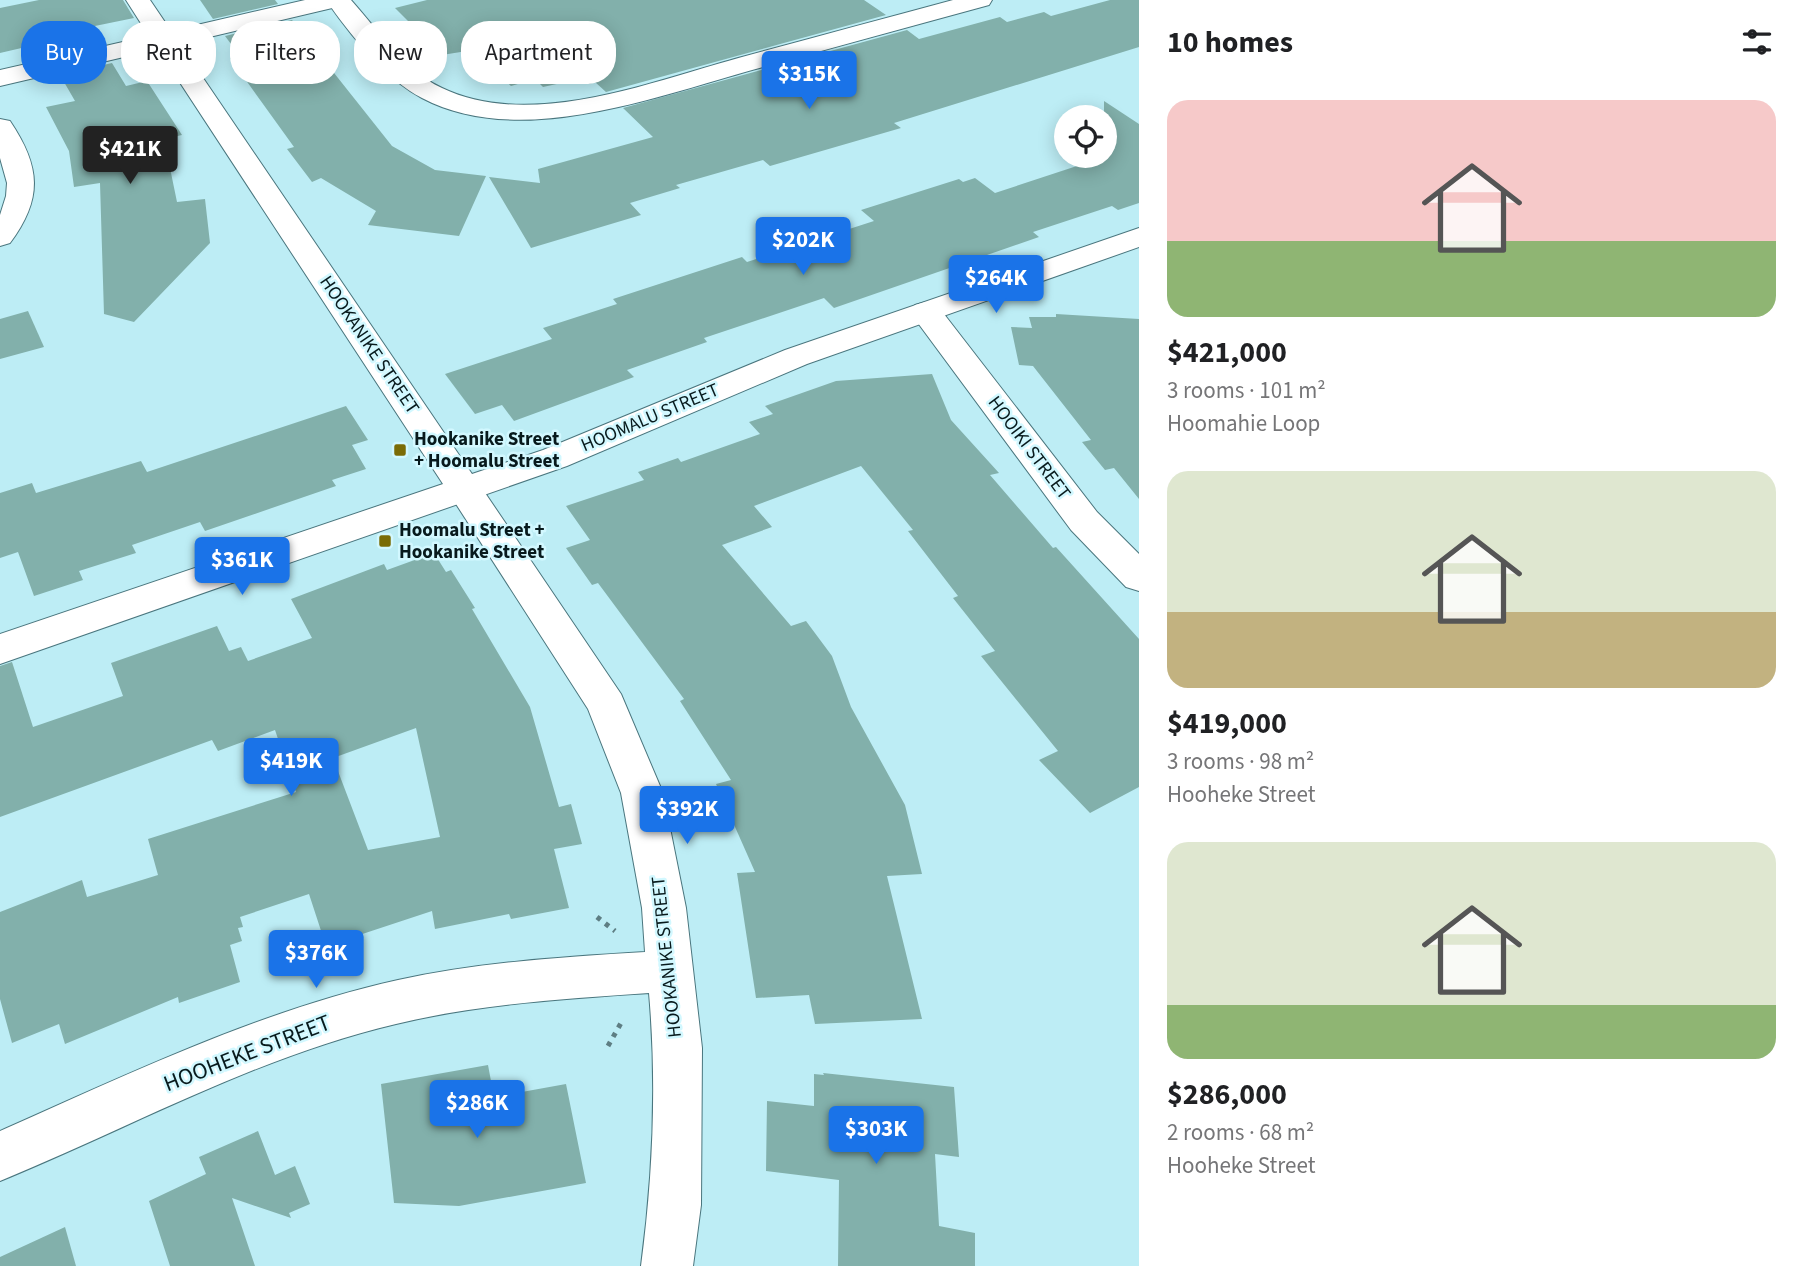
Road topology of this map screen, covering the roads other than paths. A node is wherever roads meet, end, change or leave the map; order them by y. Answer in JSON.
{"nodes":[{"id":1,"x":138,"y":0,"type":"edge"},
{"id":2,"x":337,"y":0,"type":"edge"},
{"id":3,"x":980,"y":0,"type":"edge"},
{"id":4,"x":152,"y":21,"type":"edge"},
{"id":5,"x":216,"y":28,"type":"edge"},
{"id":6,"x":121,"y":50,"type":"edge"},
{"id":7,"x":0,"y":78,"type":"edge"},
{"id":8,"x":194,"y":84,"type":"edge"},
{"id":9,"x":0,"y":127,"type":"edge"},
{"id":10,"x":0,"y":237,"type":"edge"},
{"id":11,"x":1139,"y":237,"type":"edge"},
{"id":12,"x":926,"y":312,"type":"junction"},
{"id":13,"x":465,"y":490,"type":"junction"},
{"id":14,"x":1139,"y":577,"type":"edge"},
{"id":15,"x":0,"y":649,"type":"edge"},
{"id":16,"x":671,"y":971,"type":"junction"},
{"id":17,"x":0,"y":1156,"type":"edge"},
{"id":18,"x":667,"y":1266,"type":"edge"}],
"edges":[{"from":1,"to":4,"type":"street","name":"HOOKANIKE STREET"},
{"from":2,"to":3,"type":"street"},
{"from":2,"to":5,"type":"street"},
{"from":6,"to":7,"type":"street"},
{"from":8,"to":13,"type":"street","name":"HOOKANIKE STREET"},
{"from":9,"to":10,"type":"street"},
{"from":11,"to":12,"type":"street","name":"HOOMALU STREET"},
{"from":12,"to":13,"type":"street","name":"HOOMALU STREET"},
{"from":12,"to":14,"type":"street","name":"HOOIKI STREET"},
{"from":13,"to":15,"type":"street","name":"HOOMALU STREET"},
{"from":13,"to":16,"type":"street","name":"HOOKANIKE STREET"},
{"from":16,"to":17,"type":"street","name":"HOOHEKE STREET"},
{"from":16,"to":18,"type":"street","name":"HOOKANIKE STREET"}]}
